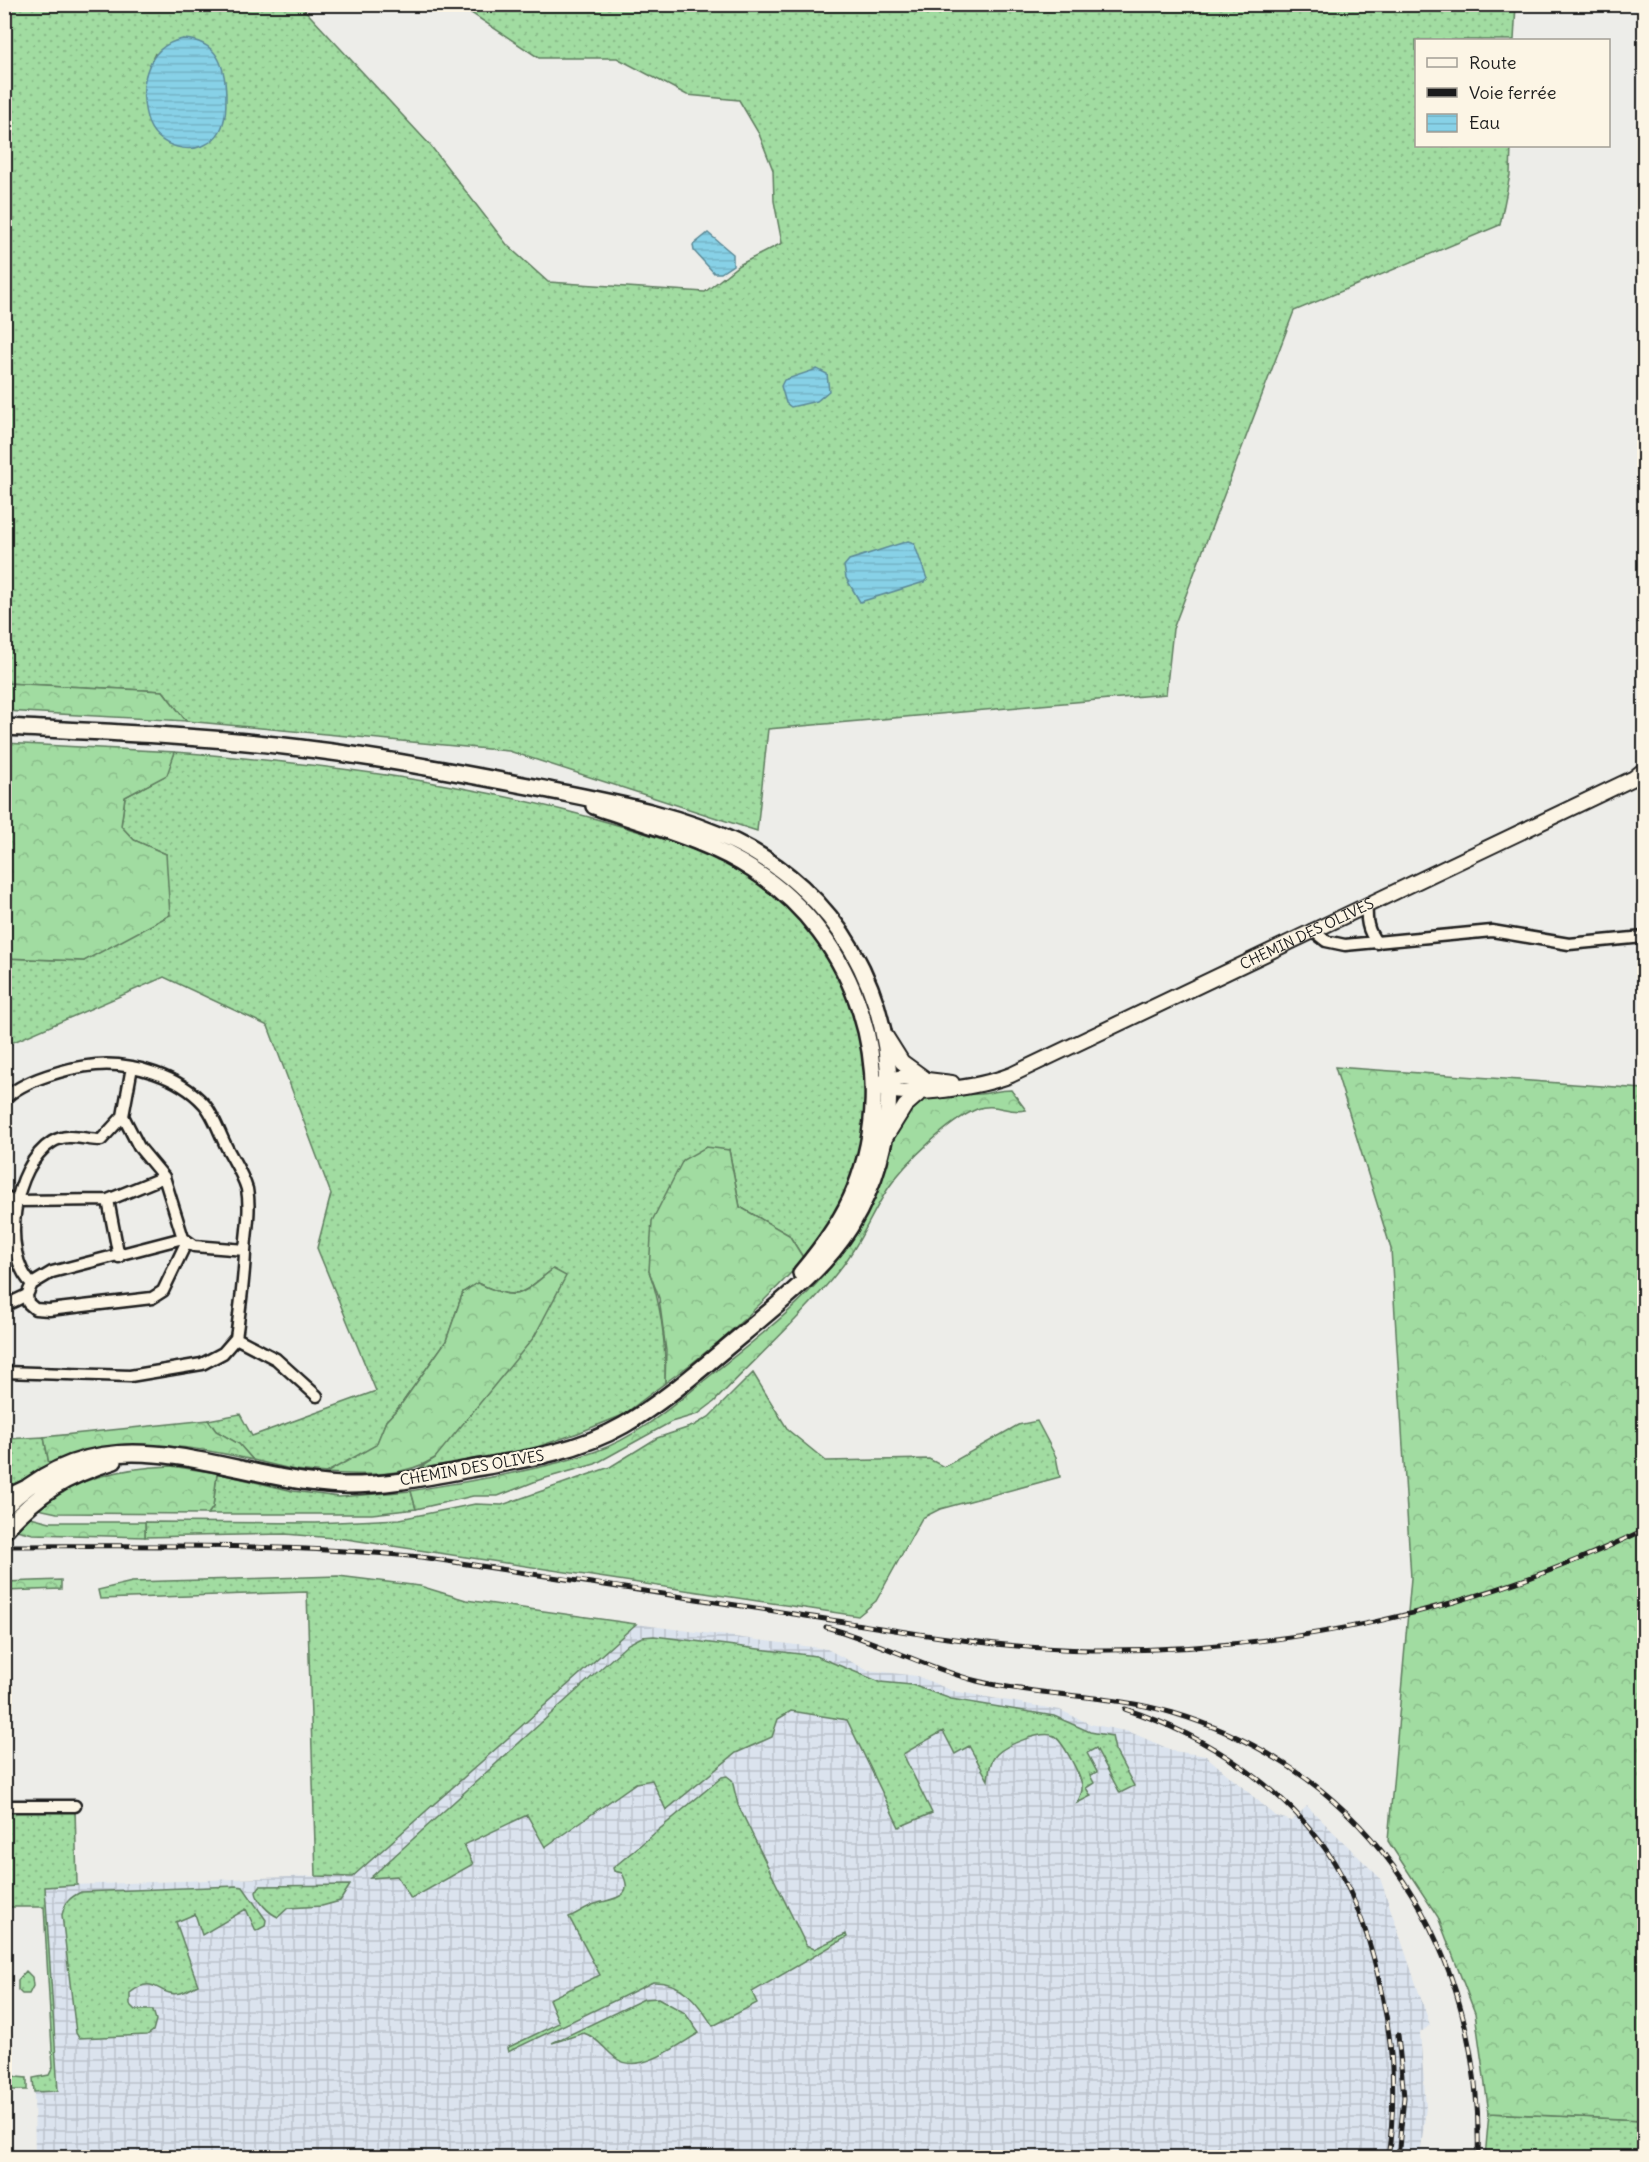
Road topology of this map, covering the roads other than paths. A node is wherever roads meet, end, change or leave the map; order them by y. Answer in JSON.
{"nodes":[{"id":1,"x":4,"y":727,"type":"edge"},
{"id":2,"x":1644,"y":770,"type":"edge"},
{"id":3,"x":552,"y":791,"type":"junction"},
{"id":4,"x":1367,"y":904,"type":"junction"},
{"id":5,"x":1312,"y":930,"type":"junction"},
{"id":6,"x":1644,"y":937,"type":"edge"},
{"id":7,"x":1377,"y":944,"type":"junction"},
{"id":8,"x":883,"y":1032,"type":"junction"},
{"id":9,"x":132,"y":1067,"type":"junction"},
{"id":10,"x":890,"y":1085,"type":"junction"},
{"id":11,"x":874,"y":1086,"type":"junction"},
{"id":12,"x":924,"y":1086,"type":"junction"},
{"id":13,"x":4,"y":1100,"type":"edge"},
{"id":14,"x":123,"y":1116,"type":"junction"},
{"id":15,"x":884,"y":1140,"type":"junction"},
{"id":16,"x":164,"y":1177,"type":"junction"},
{"id":17,"x":4,"y":1196,"type":"edge"},
{"id":18,"x":108,"y":1200,"type":"junction"},
{"id":19,"x":16,"y":1201,"type":"junction"},
{"id":20,"x":185,"y":1239,"type":"junction"},
{"id":21,"x":245,"y":1251,"type":"junction"},
{"id":22,"x":118,"y":1257,"type":"junction"},
{"id":23,"x":32,"y":1284,"type":"junction"},
{"id":24,"x":27,"y":1295,"type":"junction"},
{"id":25,"x":4,"y":1306,"type":"edge"},
{"id":26,"x":764,"y":1316,"type":"junction"},
{"id":27,"x":236,"y":1338,"type":"junction"},
{"id":28,"x":4,"y":1372,"type":"edge"},
{"id":29,"x":317,"y":1396,"type":"dead end"},
{"id":30,"x":140,"y":1453,"type":"junction"},
{"id":31,"x":44,"y":1476,"type":"junction"},
{"id":32,"x":4,"y":1496,"type":"edge"},
{"id":33,"x":4,"y":1508,"type":"edge"},
{"id":34,"x":5,"y":1525,"type":"edge"},
{"id":35,"x":4,"y":1806,"type":"edge"},
{"id":36,"x":75,"y":1806,"type":"dead end"}],
"edges":[{"from":1,"to":3,"type":"main road"},
{"from":2,"to":4,"type":"street","name":"CHEMIN DES OLIVES"},
{"from":3,"to":8,"type":"main road"},
{"from":3,"to":11,"type":"main road"},
{"from":4,"to":5,"type":"street","name":"CHEMIN DES OLIVES"},
{"from":4,"to":7,"type":"street"},
{"from":5,"to":7,"type":"street"},
{"from":5,"to":12,"type":"street","name":"CHEMIN DES OLIVES"},
{"from":6,"to":7,"type":"street"},
{"from":8,"to":10,"type":"main road"},
{"from":8,"to":12,"type":"street"},
{"from":9,"to":13,"type":"street"},
{"from":9,"to":14,"type":"street"},
{"from":9,"to":21,"type":"street"},
{"from":10,"to":11,"type":"street","name":"CHEMIN DES OLIVES"},
{"from":10,"to":12,"type":"street","name":"CHEMIN DES OLIVES"},
{"from":10,"to":15,"type":"main road","name":"CHEMIN DES OLIVES"},
{"from":11,"to":26,"type":"main road","name":"CHEMIN DES OLIVES"},
{"from":12,"to":15,"type":"street","name":"CHEMIN DES OLIVES"},
{"from":14,"to":16,"type":"street"},
{"from":14,"to":19,"type":"street"},
{"from":15,"to":26,"type":"main road","name":"CHEMIN DES OLIVES"},
{"from":16,"to":18,"type":"street"},
{"from":16,"to":20,"type":"street"},
{"from":17,"to":19,"type":"street"},
{"from":18,"to":19,"type":"street"},
{"from":18,"to":22,"type":"street"},
{"from":19,"to":23,"type":"street"},
{"from":20,"to":21,"type":"street"},
{"from":20,"to":22,"type":"street"},
{"from":20,"to":24,"type":"street"},
{"from":21,"to":27,"type":"street"},
{"from":22,"to":23,"type":"street"},
{"from":23,"to":24,"type":"street"},
{"from":24,"to":25,"type":"street"},
{"from":26,"to":30,"type":"main road","name":"CHEMIN DES OLIVES"},
{"from":27,"to":28,"type":"street"},
{"from":27,"to":29,"type":"street"},
{"from":30,"to":31,"type":"main road","name":"CHEMIN DES OLIVES"},
{"from":30,"to":34,"type":"main road","name":"CHEMIN DES OLIVES"},
{"from":31,"to":32,"type":"street","name":"CHEMIN DES OLIVES"},
{"from":31,"to":33,"type":"main road","name":"CHEMIN DES OLIVES"},
{"from":35,"to":36,"type":"street"}]}
